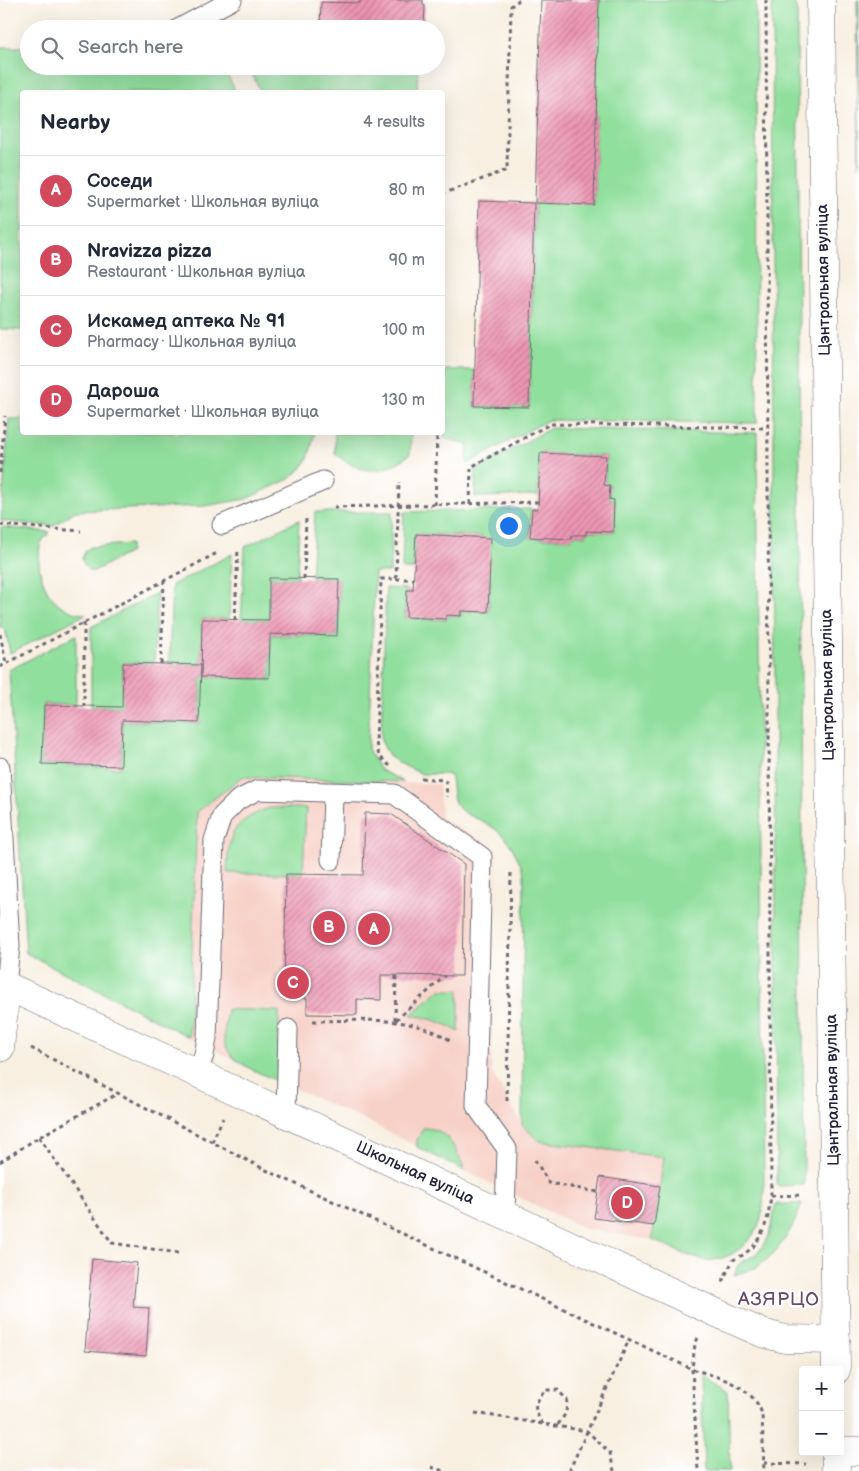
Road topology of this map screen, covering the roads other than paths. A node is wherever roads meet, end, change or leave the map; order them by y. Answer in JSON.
{"nodes":[{"id":1,"x":232,"y":0,"type":"edge"},
{"id":2,"x":821,"y":0,"type":"edge"},
{"id":3,"x":195,"y":20,"type":"edge"},
{"id":4,"x":323,"y":480,"type":"dead end"},
{"id":5,"x":222,"y":525,"type":"dead end"},
{"id":6,"x":0,"y":767,"type":"edge"},
{"id":7,"x":334,"y":793,"type":"junction"},
{"id":8,"x":331,"y":860,"type":"dead end"},
{"id":9,"x":3,"y":984,"type":"edge"},
{"id":10,"x":288,"y":1029,"type":"dead end"},
{"id":11,"x":0,"y":1048,"type":"edge"},
{"id":12,"x":197,"y":1074,"type":"junction"},
{"id":13,"x":286,"y":1114,"type":"junction"},
{"id":14,"x":505,"y":1214,"type":"junction"},
{"id":15,"x":836,"y":1340,"type":"junction"},
{"id":16,"x":836,"y":1366,"type":"edge"},
{"id":17,"x":859,"y":1451,"type":"edge"},
{"id":18,"x":837,"y":1460,"type":"edge"}],
"edges":[{"from":1,"to":3,"type":"lane"},
{"from":2,"to":15,"type":"main road","name":"Цэнтральная вуліца"},
{"from":4,"to":5,"type":"lane"},
{"from":6,"to":9,"type":"lane"},
{"from":7,"to":8,"type":"lane"},
{"from":7,"to":12,"type":"lane"},
{"from":7,"to":14,"type":"lane"},
{"from":9,"to":11,"type":"main road"},
{"from":9,"to":12,"type":"main road","name":"Школьная вуліца"},
{"from":10,"to":13,"type":"lane"},
{"from":12,"to":13,"type":"main road","name":"Школьная вуліца"},
{"from":13,"to":14,"type":"main road","name":"Школьная вуліца"},
{"from":14,"to":15,"type":"main road","name":"Школьная вуліца"},
{"from":15,"to":16,"type":"main road","name":"Цэнтральная вуліца"},
{"from":17,"to":18,"type":"main road"}]}
